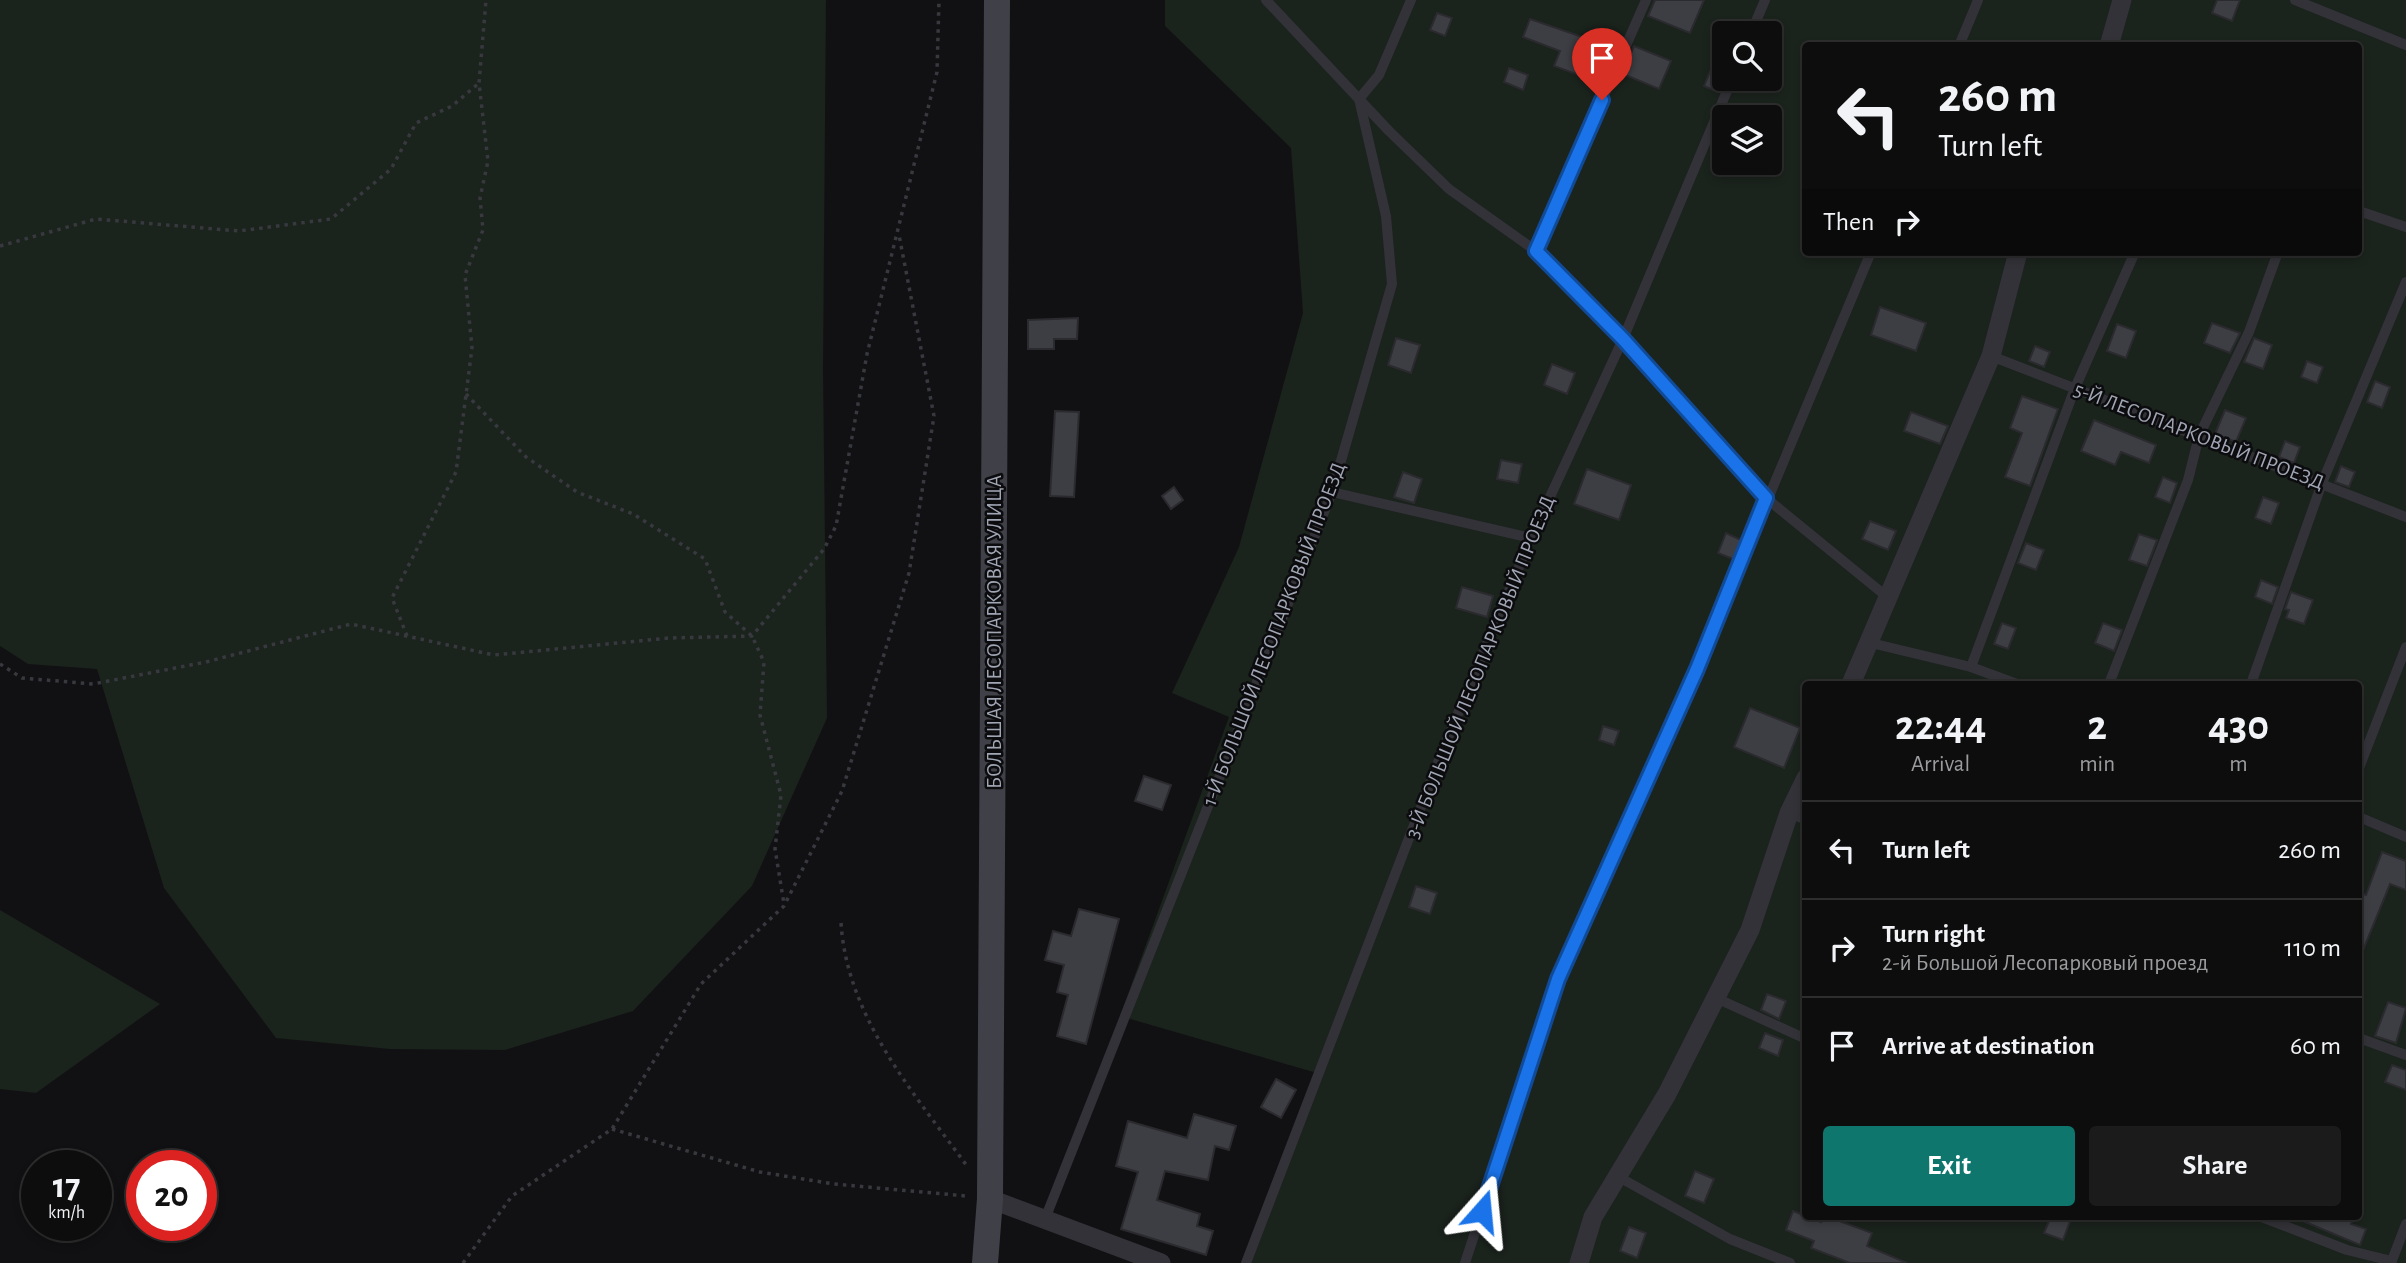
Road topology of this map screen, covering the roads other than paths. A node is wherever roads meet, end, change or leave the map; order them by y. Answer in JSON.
{"nodes":[{"id":1,"x":997,"y":0,"type":"edge"},
{"id":2,"x":1266,"y":0,"type":"edge"},
{"id":3,"x":1411,"y":0,"type":"edge"},
{"id":4,"x":1646,"y":0,"type":"edge"},
{"id":5,"x":1765,"y":0,"type":"edge"},
{"id":6,"x":1978,"y":0,"type":"edge"},
{"id":7,"x":2122,"y":0,"type":"edge"},
{"id":8,"x":2295,"y":0,"type":"edge"},
{"id":9,"x":1756,"y":21,"type":"edge"},
{"id":10,"x":1961,"y":42,"type":"edge"},
{"id":11,"x":2110,"y":42,"type":"edge"},
{"id":12,"x":2406,"y":45,"type":"edge"},
{"id":13,"x":1727,"y":91,"type":"edge"},
{"id":14,"x":1359,"y":99,"type":"junction"},
{"id":15,"x":2362,"y":212,"type":"edge"},
{"id":16,"x":2406,"y":227,"type":"edge"},
{"id":17,"x":1536,"y":251,"type":"junction"},
{"id":18,"x":1869,"y":256,"type":"edge"},
{"id":19,"x":2017,"y":256,"type":"edge"},
{"id":20,"x":2134,"y":256,"type":"edge"},
{"id":21,"x":2277,"y":256,"type":"edge"},
{"id":22,"x":2406,"y":282,"type":"edge"},
{"id":23,"x":1623,"y":339,"type":"junction"},
{"id":24,"x":1991,"y":356,"type":"junction"},
{"id":25,"x":2075,"y":388,"type":"junction"},
{"id":26,"x":2199,"y":436,"type":"junction"},
{"id":27,"x":2322,"y":483,"type":"junction"},
{"id":28,"x":1332,"y":492,"type":"junction"},
{"id":29,"x":1766,"y":498,"type":"junction"},
{"id":30,"x":2406,"y":517,"type":"edge"},
{"id":31,"x":1531,"y":538,"type":"junction"},
{"id":32,"x":1886,"y":596,"type":"junction"},
{"id":33,"x":1871,"y":643,"type":"junction"},
{"id":34,"x":2406,"y":647,"type":"edge"},
{"id":35,"x":1971,"y":667,"type":"junction"},
{"id":36,"x":1852,"y":681,"type":"edge"},
{"id":37,"x":2010,"y":681,"type":"edge"},
{"id":38,"x":2110,"y":681,"type":"edge"},
{"id":39,"x":2252,"y":681,"type":"edge"},
{"id":40,"x":2362,"y":760,"type":"edge"},
{"id":41,"x":1802,"y":798,"type":"edge"},
{"id":42,"x":1798,"y":817,"type":"edge"},
{"id":43,"x":2362,"y":818,"type":"edge"},
{"id":44,"x":2406,"y":837,"type":"edge"},
{"id":45,"x":1716,"y":998,"type":"junction"},
{"id":46,"x":1802,"y":1037,"type":"edge"},
{"id":47,"x":2362,"y":1039,"type":"edge"},
{"id":48,"x":2406,"y":1055,"type":"edge"},
{"id":49,"x":1616,"y":1176,"type":"junction"},
{"id":50,"x":990,"y":1199,"type":"junction"},
{"id":51,"x":1045,"y":1219,"type":"junction"},
{"id":52,"x":2269,"y":1220,"type":"edge"},
{"id":53,"x":2406,"y":1224,"type":"edge"},
{"id":54,"x":2391,"y":1262,"type":"edge"},
{"id":55,"x":985,"y":1263,"type":"edge"},
{"id":56,"x":1161,"y":1263,"type":"edge"},
{"id":57,"x":1247,"y":1263,"type":"edge"},
{"id":58,"x":1465,"y":1263,"type":"edge"},
{"id":59,"x":1579,"y":1263,"type":"edge"},
{"id":60,"x":1790,"y":1263,"type":"edge"}],
"edges":[{"from":1,"to":50,"type":"main road","name":"БОЛЬШАЯ ЛЕСОПАРКОВАЯ УЛИЦА"},
{"from":2,"to":14,"type":"lane"},
{"from":3,"to":14,"type":"lane"},
{"from":4,"to":17,"type":"lane"},
{"from":5,"to":9,"type":"lane"},
{"from":6,"to":10,"type":"lane"},
{"from":7,"to":11,"type":"street"},
{"from":8,"to":12,"type":"lane"},
{"from":13,"to":23,"type":"lane","name":"3-Й БОЛЬШОЙ ЛЕСОПАРКОВЫЙ ПРОЕЗД"},
{"from":14,"to":17,"type":"lane"},
{"from":14,"to":28,"type":"lane","name":"1-Й БОЛЬШОЙ ЛЕСОПАРКОВЫЙ ПРОЕЗД"},
{"from":15,"to":16,"type":"lane"},
{"from":17,"to":23,"type":"lane"},
{"from":18,"to":29,"type":"lane"},
{"from":19,"to":24,"type":"street"},
{"from":20,"to":25,"type":"lane"},
{"from":21,"to":26,"type":"lane"},
{"from":22,"to":27,"type":"lane"},
{"from":23,"to":29,"type":"lane"},
{"from":23,"to":31,"type":"lane","name":"3-Й БОЛЬШОЙ ЛЕСОПАРКОВЫЙ ПРОЕЗД"},
{"from":24,"to":25,"type":"lane","name":"5-Й ЛЕСОПАРКОВЫЙ ПРОЕЗД"},
{"from":24,"to":32,"type":"street"},
{"from":25,"to":26,"type":"lane","name":"5-Й ЛЕСОПАРКОВЫЙ ПРОЕЗД"},
{"from":25,"to":35,"type":"lane"},
{"from":26,"to":27,"type":"lane","name":"5-Й ЛЕСОПАРКОВЫЙ ПРОЕЗД"},
{"from":26,"to":38,"type":"lane"},
{"from":27,"to":30,"type":"lane","name":"5-Й ЛЕСОПАРКОВЫЙ ПРОЕЗД"},
{"from":27,"to":39,"type":"lane"},
{"from":28,"to":31,"type":"lane"},
{"from":28,"to":51,"type":"lane","name":"1-Й БОЛЬШОЙ ЛЕСОПАРКОВЫЙ ПРОЕЗД"},
{"from":29,"to":32,"type":"lane"},
{"from":29,"to":58,"type":"lane"},
{"from":31,"to":57,"type":"lane","name":"3-Й БОЛЬШОЙ ЛЕСОПАРКОВЫЙ ПРОЕЗД"},
{"from":32,"to":33,"type":"street"},
{"from":33,"to":35,"type":"lane"},
{"from":33,"to":36,"type":"street"},
{"from":34,"to":40,"type":"lane"},
{"from":35,"to":37,"type":"lane"},
{"from":41,"to":42,"type":"street"},
{"from":42,"to":45,"type":"street"},
{"from":43,"to":44,"type":"lane"},
{"from":45,"to":46,"type":"lane"},
{"from":45,"to":49,"type":"street"},
{"from":47,"to":48,"type":"lane"},
{"from":49,"to":59,"type":"street"},
{"from":49,"to":60,"type":"lane"},
{"from":50,"to":51,"type":"street"},
{"from":50,"to":55,"type":"main road","name":"БОЛЬШАЯ ЛЕСОПАРКОВАЯ УЛИЦА"},
{"from":51,"to":56,"type":"street"},
{"from":52,"to":54,"type":"lane"},
{"from":53,"to":54,"type":"lane"}]}
